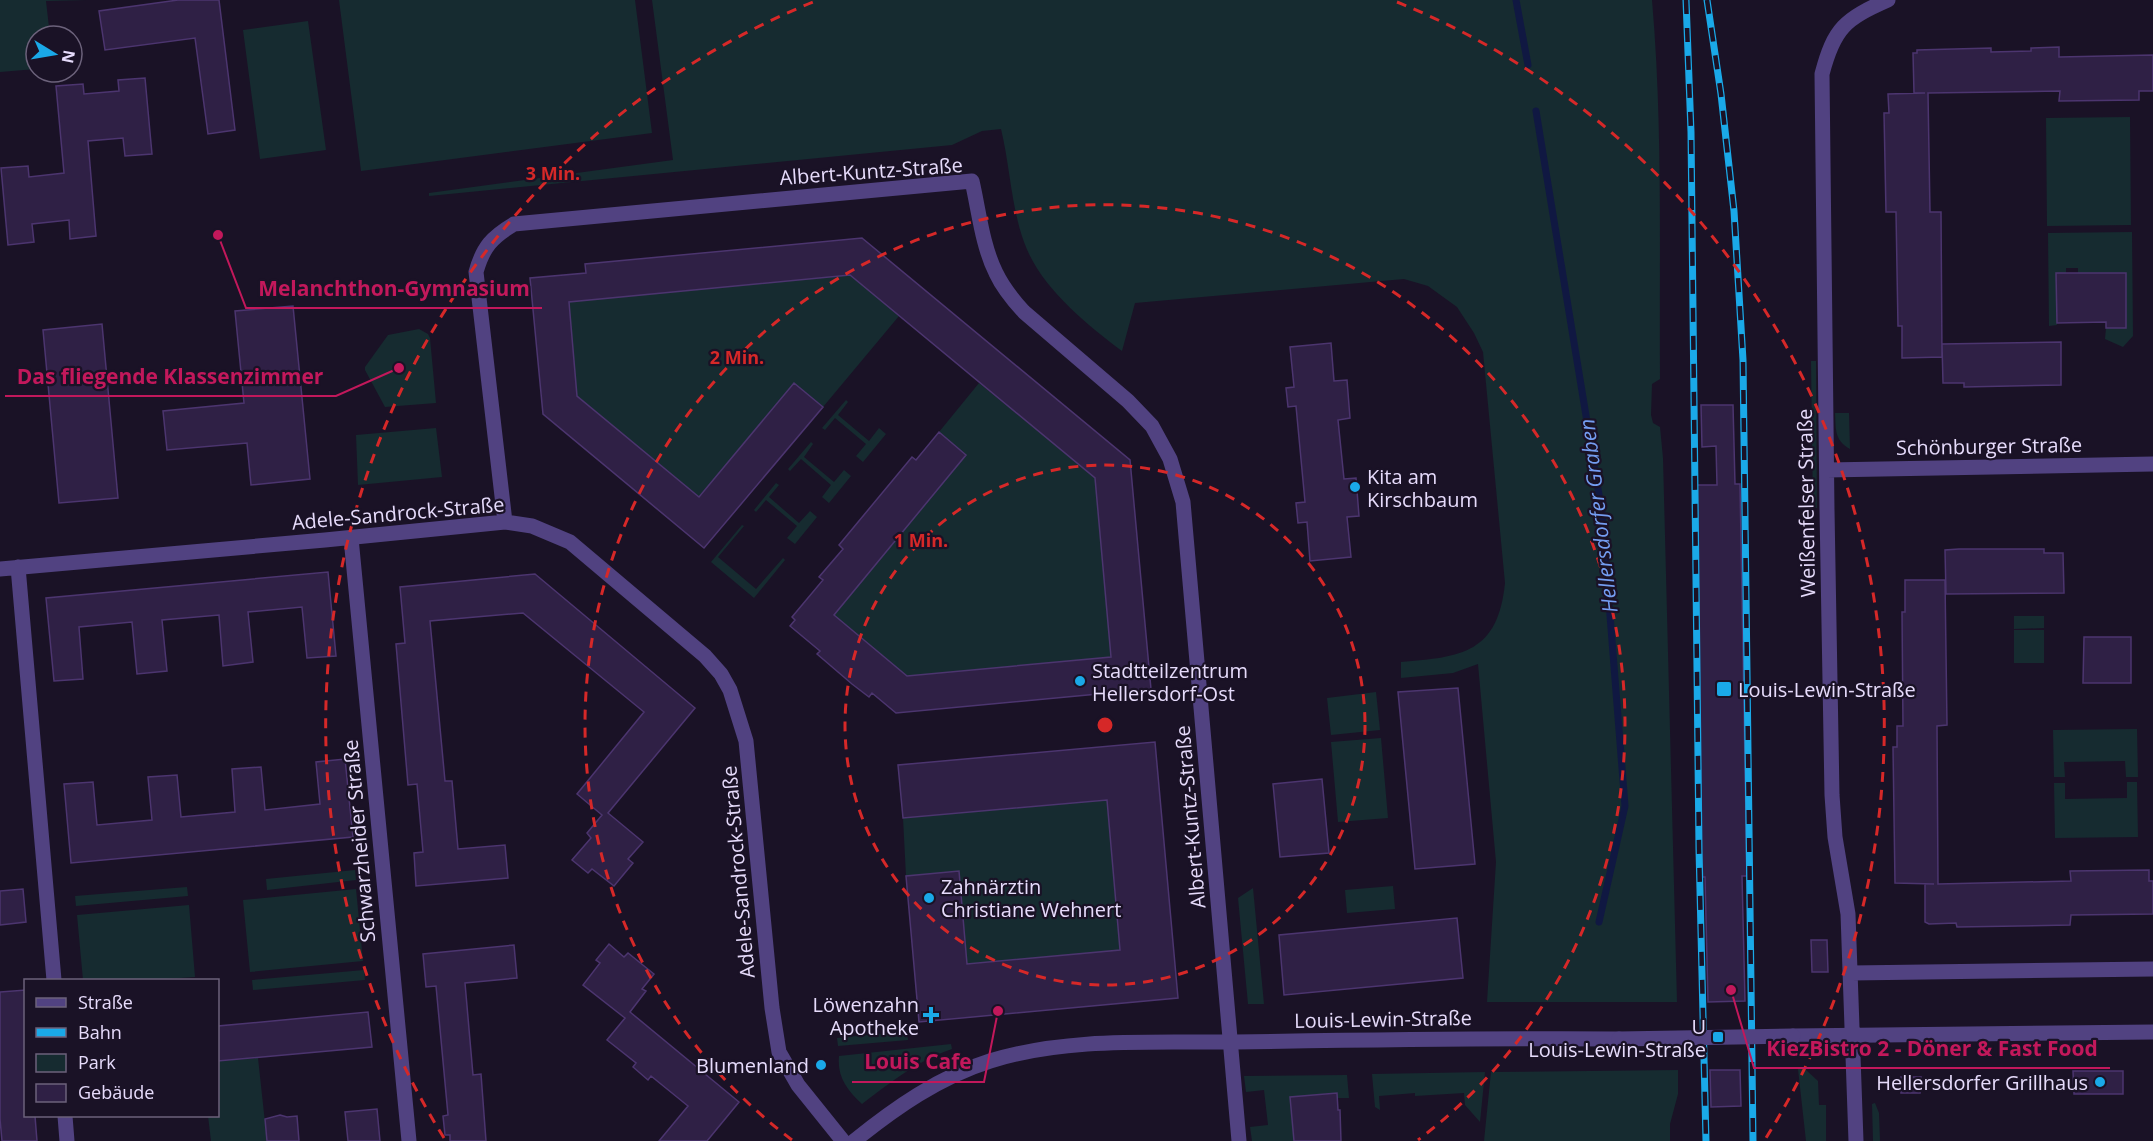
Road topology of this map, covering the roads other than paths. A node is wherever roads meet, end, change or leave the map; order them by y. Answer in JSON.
{"nodes":[{"id":1,"x":1888,"y":0,"type":"edge"},
{"id":2,"x":2153,"y":464,"type":"edge"},
{"id":3,"x":1827,"y":470,"type":"junction"},
{"id":4,"x":505,"y":522,"type":"junction"},
{"id":5,"x":351,"y":538,"type":"junction"},
{"id":6,"x":18,"y":567,"type":"junction"},
{"id":7,"x":0,"y":569,"type":"edge"},
{"id":8,"x":2153,"y":969,"type":"edge"},
{"id":9,"x":1851,"y":973,"type":"junction"},
{"id":10,"x":54,"y":979,"type":"edge"},
{"id":11,"x":2153,"y":1032,"type":"edge"},
{"id":12,"x":1854,"y":1035,"type":"junction"},
{"id":13,"x":1231,"y":1042,"type":"junction"},
{"id":14,"x":65,"y":1117,"type":"edge"},
{"id":15,"x":68,"y":1141,"type":"edge"},
{"id":16,"x":409,"y":1141,"type":"edge"},
{"id":17,"x":843,"y":1141,"type":"edge"},
{"id":18,"x":854,"y":1141,"type":"edge"},
{"id":19,"x":1239,"y":1141,"type":"edge"},
{"id":20,"x":1856,"y":1141,"type":"edge"}],
"edges":[{"from":1,"to":3,"type":"street","name":"Weißenfelser Straße"},
{"from":2,"to":3,"type":"street","name":"Schönburger Straße"},
{"from":3,"to":9,"type":"street","name":"Weißenfelser Straße"},
{"from":4,"to":5,"type":"street","name":"Adele-Sandrock-Straße"},
{"from":4,"to":13,"type":"street","name":"Albert-Kuntz-Straße"},
{"from":4,"to":17,"type":"street","name":"Adele-Sandrock-Straße"},
{"from":5,"to":6,"type":"street","name":"Adele-Sandrock-Straße"},
{"from":5,"to":16,"type":"street","name":"Schwarzheider Straße"},
{"from":6,"to":7,"type":"street","name":"Adele-Sandrock-Straße"},
{"from":6,"to":10,"type":"street"},
{"from":8,"to":9,"type":"street"},
{"from":9,"to":12,"type":"street","name":"Weißenfelser Straße"},
{"from":11,"to":12,"type":"street","name":"Louis-Lewin-Straße"},
{"from":12,"to":13,"type":"street","name":"Louis-Lewin-Straße","bridge":true},
{"from":12,"to":20,"type":"street","name":"Weißenfelser Straße"},
{"from":13,"to":18,"type":"street","name":"Louis-Lewin-Straße"},
{"from":13,"to":19,"type":"street"},
{"from":14,"to":15,"type":"street"}]}
